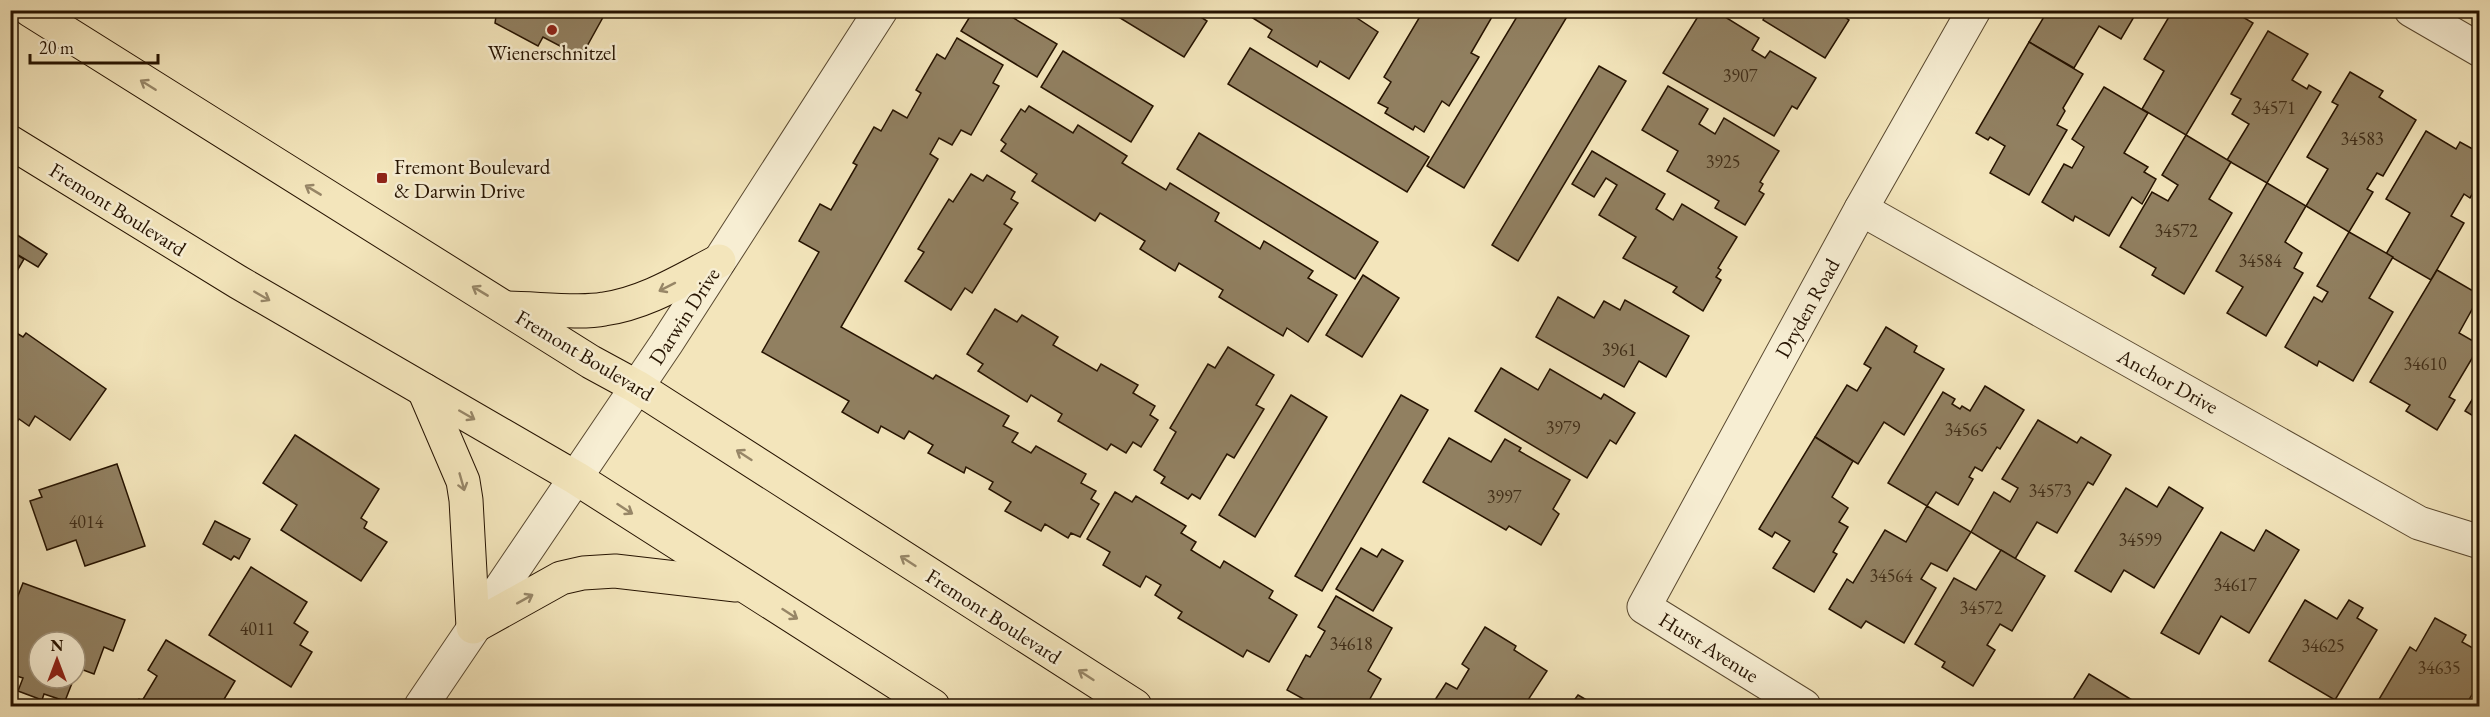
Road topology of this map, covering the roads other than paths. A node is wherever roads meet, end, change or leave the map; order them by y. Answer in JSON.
{"nodes":[{"id":1,"x":30,"y":10,"type":"edge"},
{"id":2,"x":1974,"y":10,"type":"edge"},
{"id":3,"x":2411,"y":10,"type":"edge"},
{"id":4,"x":875,"y":12,"type":"edge"},
{"id":5,"x":2480,"y":51,"type":"edge"},
{"id":6,"x":10,"y":142,"type":"edge"},
{"id":7,"x":1861,"y":208,"type":"junction"},
{"id":8,"x":719,"y":261,"type":"junction"},
{"id":9,"x":507,"y":308,"type":"junction"},
{"id":10,"x":637,"y":387,"type":"junction"},
{"id":11,"x":423,"y":390,"type":"junction"},
{"id":12,"x":576,"y":478,"type":"junction"},
{"id":13,"x":2480,"y":542,"type":"edge"},
{"id":14,"x":746,"y":586,"type":"junction"},
{"id":15,"x":1644,"y":607,"type":"joint"},
{"id":16,"x":473,"y":627,"type":"junction"},
{"id":17,"x":421,"y":706,"type":"edge"},
{"id":18,"x":933,"y":706,"type":"edge"},
{"id":19,"x":1135,"y":706,"type":"edge"},
{"id":20,"x":1804,"y":706,"type":"edge"}],
"edges":[{"from":9,"to":1,"type":"main road","name":"Fremont Boulevard","one_way":true},
{"from":2,"to":7,"type":"street","name":"Dryden Road"},
{"from":3,"to":5,"type":"street"},
{"from":4,"to":8,"type":"street","name":"Darwin Drive"},
{"from":6,"to":11,"type":"main road","name":"Fremont Boulevard","one_way":true},
{"from":7,"to":13,"type":"street","name":"Anchor Drive"},
{"from":7,"to":15,"type":"street","name":"Dryden Road"},
{"from":8,"to":9,"type":"main road","one_way":true},
{"from":8,"to":10,"type":"street","name":"Darwin Drive"},
{"from":9,"to":10,"type":"main road","name":"Fremont Boulevard"},
{"from":10,"to":12,"type":"street","name":"Darwin Drive"},
{"from":19,"to":10,"type":"main road","name":"Fremont Boulevard","one_way":true},
{"from":11,"to":12,"type":"main road","name":"Fremont Boulevard","one_way":true},
{"from":11,"to":16,"type":"main road","one_way":true},
{"from":12,"to":14,"type":"main road","name":"Fremont Boulevard","one_way":true},
{"from":12,"to":16,"type":"street","name":"Darwin Drive"},
{"from":16,"to":14,"type":"main road","one_way":true},
{"from":14,"to":18,"type":"main road","name":"Fremont Boulevard","one_way":true},
{"from":15,"to":20,"type":"street","name":"Hurst Avenue"},
{"from":16,"to":17,"type":"street","name":"Darwin Drive"}]}
